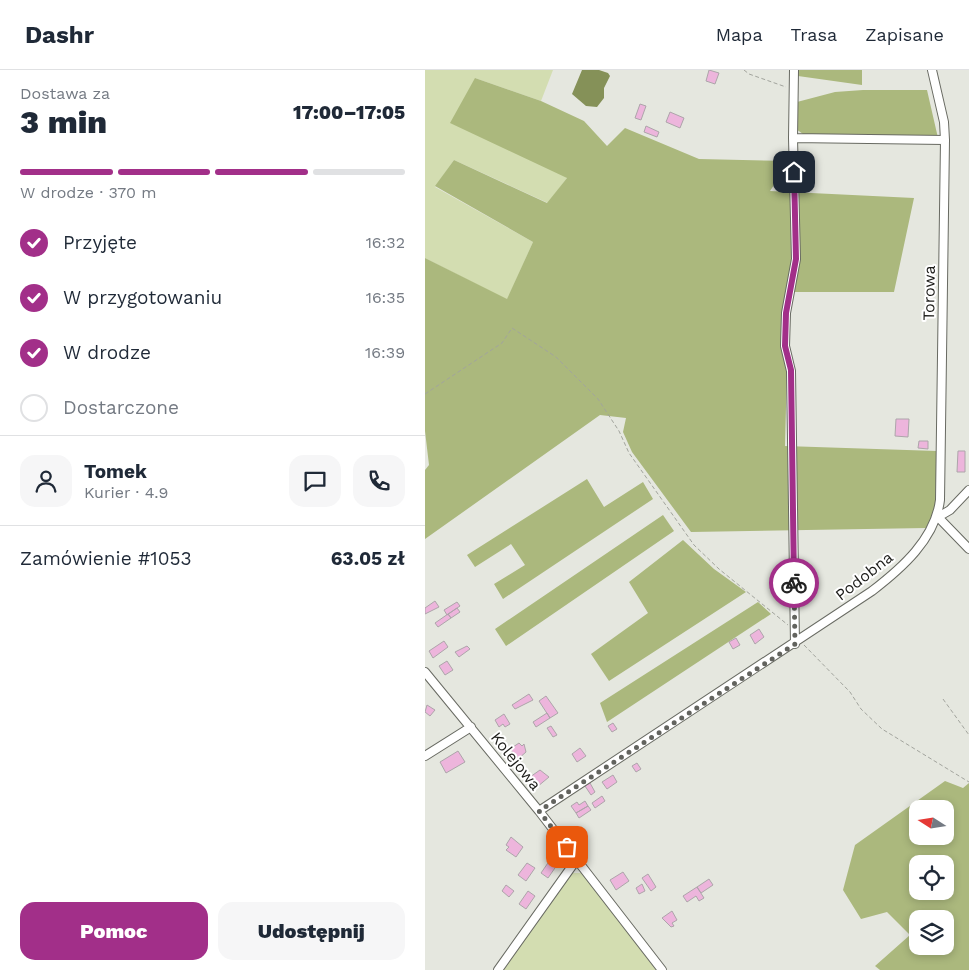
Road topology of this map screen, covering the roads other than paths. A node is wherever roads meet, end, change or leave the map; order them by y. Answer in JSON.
{"nodes":[{"id":1,"x":794,"y":70,"type":"edge"},
{"id":2,"x":932,"y":70,"type":"edge"},
{"id":3,"x":793,"y":138,"type":"junction"},
{"id":4,"x":945,"y":140,"type":"junction"},
{"id":5,"x":969,"y":490,"type":"edge"},
{"id":6,"x":938,"y":517,"type":"junction"},
{"id":7,"x":969,"y":549,"type":"edge"},
{"id":8,"x":797,"y":642,"type":"junction"},
{"id":9,"x":425,"y":672,"type":"edge"},
{"id":10,"x":471,"y":727,"type":"junction"},
{"id":11,"x":425,"y":756,"type":"edge"},
{"id":12,"x":539,"y":811,"type":"junction"},
{"id":13,"x":577,"y":859,"type":"junction"},
{"id":14,"x":498,"y":970,"type":"edge"},
{"id":15,"x":662,"y":970,"type":"edge"}],
"edges":[{"from":1,"to":3,"type":"street"},
{"from":2,"to":4,"type":"street","name":"Torowa"},
{"from":3,"to":4,"type":"street"},
{"from":3,"to":8,"type":"street"},
{"from":4,"to":6,"type":"street","name":"Torowa"},
{"from":5,"to":6,"type":"street"},
{"from":6,"to":7,"type":"street"},
{"from":6,"to":8,"type":"street","name":"Podobna"},
{"from":8,"to":12,"type":"street","name":"Podobna"},
{"from":9,"to":10,"type":"street","name":"Kolejowa"},
{"from":10,"to":11,"type":"street","name":"Kolejowa"},
{"from":10,"to":12,"type":"street","name":"Kolejowa"},
{"from":12,"to":13,"type":"street","name":"Kolejowa"},
{"from":13,"to":14,"type":"street"},
{"from":13,"to":15,"type":"street","name":"Kolejowa"}]}
